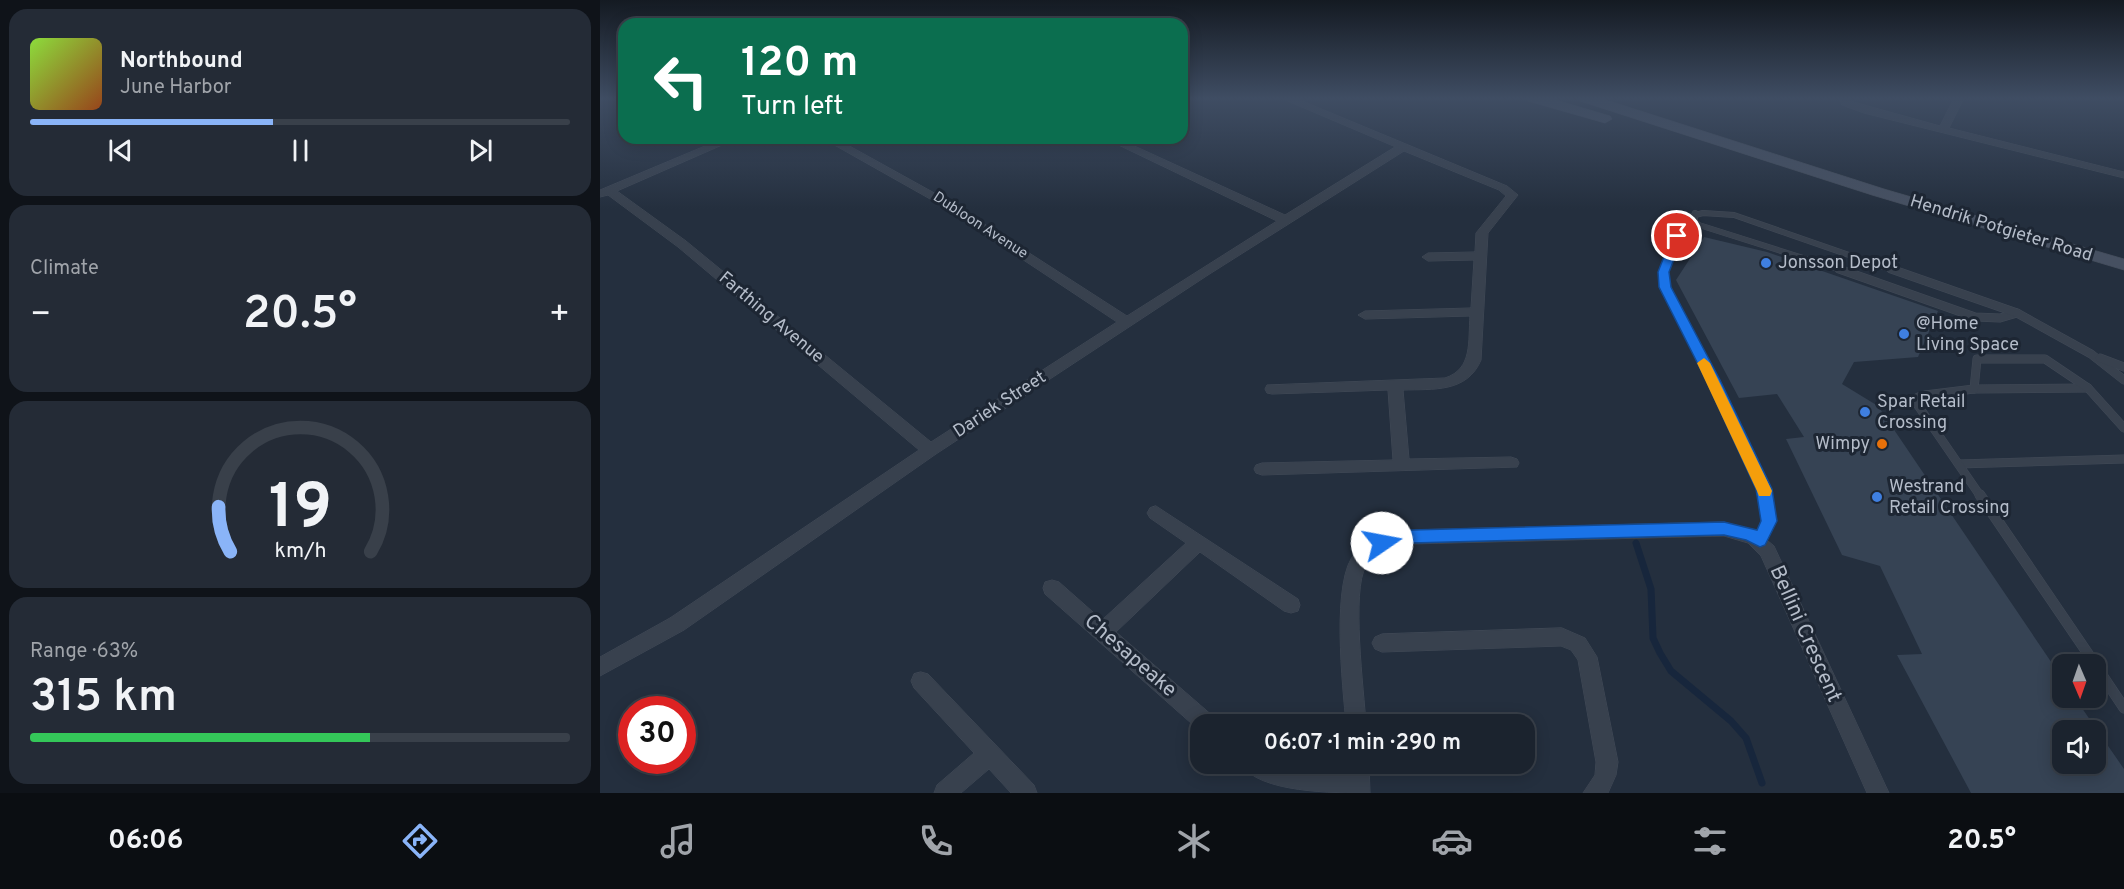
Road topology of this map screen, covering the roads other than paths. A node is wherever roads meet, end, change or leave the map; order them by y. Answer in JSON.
{"nodes":[{"id":1,"x":1374,"y":135,"type":"edge"},
{"id":2,"x":1656,"y":135,"type":"edge"},
{"id":3,"x":1700,"y":135,"type":"edge"},
{"id":4,"x":1963,"y":135,"type":"edge"},
{"id":5,"x":719,"y":144,"type":"edge"},
{"id":6,"x":838,"y":144,"type":"edge"},
{"id":7,"x":1122,"y":144,"type":"edge"},
{"id":8,"x":1402,"y":147,"type":"junction"},
{"id":9,"x":2124,"y":175,"type":"edge"},
{"id":10,"x":604,"y":192,"type":"edge"},
{"id":11,"x":1878,"y":192,"type":"junction"},
{"id":12,"x":1695,"y":213,"type":"junction"},
{"id":13,"x":1285,"y":220,"type":"junction"},
{"id":14,"x":1428,"y":256,"type":"dead end"},
{"id":15,"x":1480,"y":256,"type":"junction"},
{"id":16,"x":2124,"y":265,"type":"edge"},
{"id":17,"x":1477,"y":312,"type":"junction"},
{"id":18,"x":2017,"y":313,"type":"junction"},
{"id":19,"x":1365,"y":315,"type":"dead end"},
{"id":20,"x":1127,"y":322,"type":"junction"},
{"id":21,"x":2091,"y":354,"type":"junction"},
{"id":22,"x":2124,"y":367,"type":"edge"},
{"id":23,"x":2124,"y":380,"type":"edge"},
{"id":24,"x":1395,"y":384,"type":"junction"},
{"id":25,"x":2088,"y":387,"type":"junction"},
{"id":26,"x":1272,"y":389,"type":"dead end"},
{"id":27,"x":1974,"y":389,"type":"junction"},
{"id":28,"x":2124,"y":428,"type":"edge"},
{"id":29,"x":930,"y":450,"type":"junction"},
{"id":30,"x":2124,"y":459,"type":"edge"},
{"id":31,"x":1511,"y":463,"type":"dead end"},
{"id":32,"x":1401,"y":464,"type":"junction"},
{"id":33,"x":1959,"y":464,"type":"junction"},
{"id":34,"x":1262,"y":469,"type":"dead end"},
{"id":35,"x":1156,"y":513,"type":"dead end"},
{"id":36,"x":1760,"y":540,"type":"junction"},
{"id":37,"x":1199,"y":542,"type":"junction"},
{"id":38,"x":1052,"y":588,"type":"dead end"},
{"id":39,"x":1291,"y":605,"type":"dead end"},
{"id":40,"x":1102,"y":632,"type":"junction"},
{"id":41,"x":1382,"y":643,"type":"dead end"},
{"id":42,"x":2088,"y":654,"type":"edge"},
{"id":43,"x":600,"y":668,"type":"edge"},
{"id":44,"x":921,"y":681,"type":"dead end"},
{"id":45,"x":2106,"y":681,"type":"edge"},
{"id":46,"x":2124,"y":708,"type":"edge"},
{"id":47,"x":1196,"y":714,"type":"edge"},
{"id":48,"x":1356,"y":714,"type":"edge"},
{"id":49,"x":989,"y":753,"type":"junction"},
{"id":50,"x":1265,"y":774,"type":"edge"},
{"id":51,"x":1359,"y":780,"type":"edge"},
{"id":52,"x":945,"y":793,"type":"edge"},
{"id":53,"x":1026,"y":793,"type":"edge"},
{"id":54,"x":1594,"y":793,"type":"edge"},
{"id":55,"x":1878,"y":793,"type":"edge"}],
"edges":[{"from":1,"to":8,"type":"street"},
{"from":2,"to":11,"type":"main road","name":"Hendrik Potgieter Road"},
{"from":3,"to":11,"type":"main road","name":"Hendrik Potgieter Road"},
{"from":4,"to":9,"type":"street"},
{"from":5,"to":10,"type":"street"},
{"from":6,"to":20,"type":"street","name":"Dubloon Avenue"},
{"from":7,"to":13,"type":"street"},
{"from":8,"to":13,"type":"street","name":"Dariek Street"},
{"from":8,"to":15,"type":"street"},
{"from":10,"to":29,"type":"street","name":"Farthing Avenue"},
{"from":11,"to":16,"type":"main road","name":"Hendrik Potgieter Road"},
{"from":12,"to":18,"type":"lane"},
{"from":12,"to":18,"type":"lane"},
{"from":12,"to":36,"type":"lane"},
{"from":13,"to":20,"type":"street","name":"Dariek Street"},
{"from":14,"to":15,"type":"street"},
{"from":15,"to":17,"type":"street"},
{"from":17,"to":19,"type":"street"},
{"from":17,"to":24,"type":"street"},
{"from":18,"to":21,"type":"lane"},
{"from":20,"to":29,"type":"street","name":"Dariek Street"},
{"from":21,"to":22,"type":"lane"},
{"from":21,"to":23,"type":"lane"},
{"from":24,"to":26,"type":"street"},
{"from":24,"to":32,"type":"street"},
{"from":25,"to":27,"type":"lane"},
{"from":25,"to":27,"type":"lane"},
{"from":25,"to":28,"type":"lane"},
{"from":27,"to":33,"type":"lane"},
{"from":29,"to":43,"type":"street","name":"Dariek Street"},
{"from":30,"to":33,"type":"lane"},
{"from":31,"to":32,"type":"street"},
{"from":32,"to":34,"type":"street"},
{"from":33,"to":42,"type":"lane"},
{"from":35,"to":37,"type":"street"},
{"from":36,"to":48,"type":"street"},
{"from":36,"to":55,"type":"street","name":"Bellini Crescent"},
{"from":37,"to":39,"type":"street"},
{"from":37,"to":40,"type":"street"},
{"from":38,"to":40,"type":"street","name":"Chesapeake"},
{"from":40,"to":47,"type":"street","name":"Chesapeake"},
{"from":41,"to":54,"type":"street"},
{"from":44,"to":49,"type":"street"},
{"from":45,"to":46,"type":"lane"},
{"from":49,"to":52,"type":"street"},
{"from":49,"to":53,"type":"street"},
{"from":50,"to":51,"type":"street"}]}
